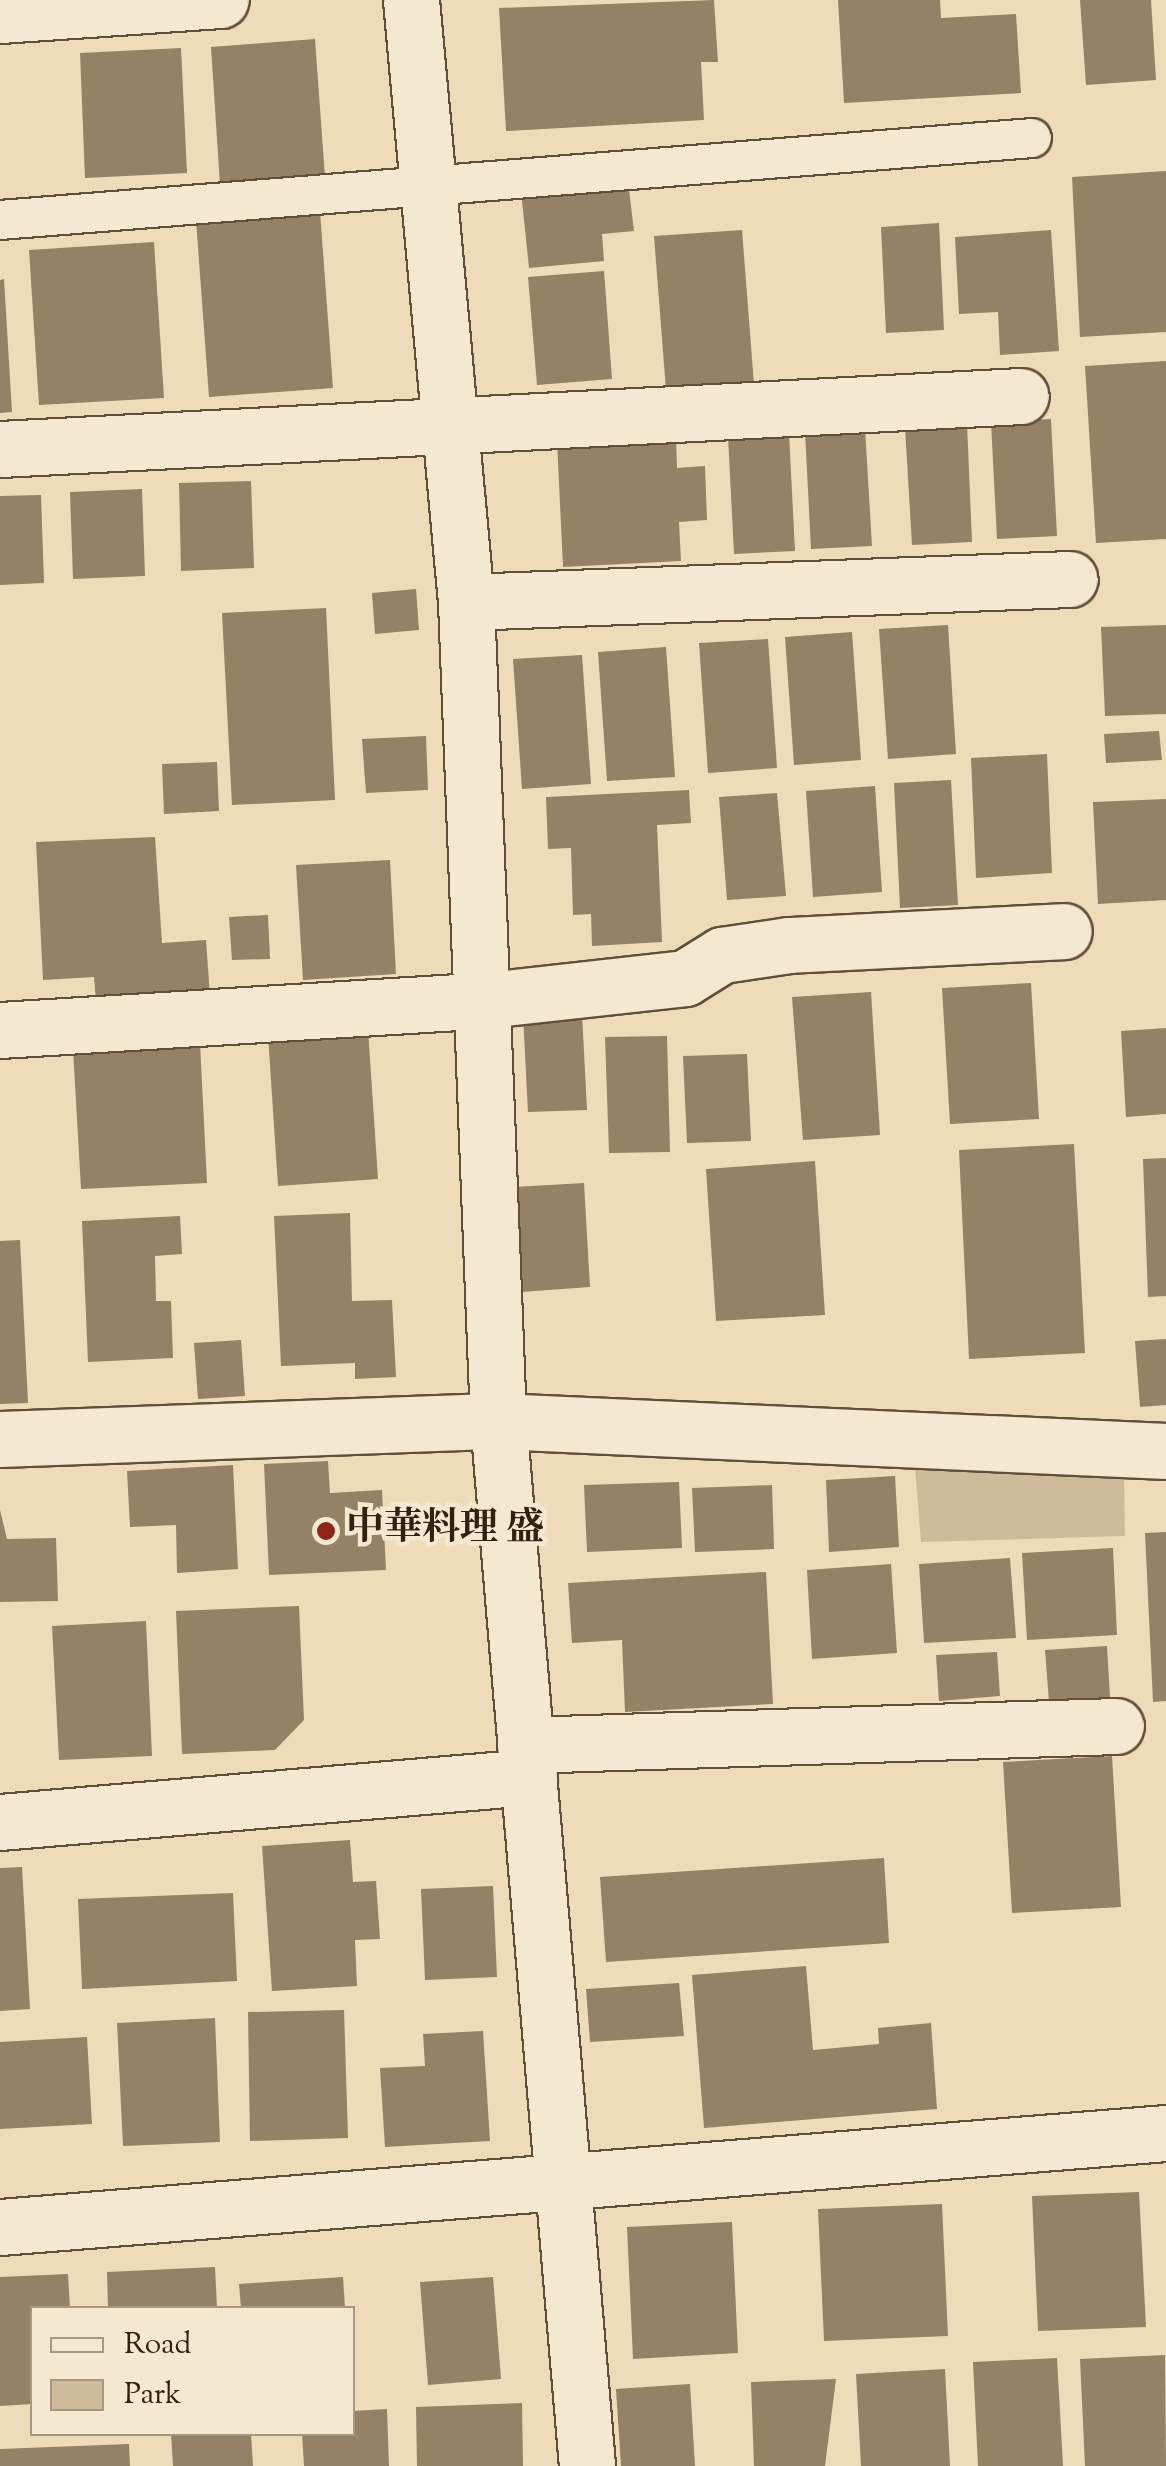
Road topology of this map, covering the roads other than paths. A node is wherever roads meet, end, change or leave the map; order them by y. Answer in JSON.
{"nodes":[{"id":1,"x":220,"y":0,"type":"edge"},
{"id":2,"x":411,"y":0,"type":"edge"},
{"id":3,"x":0,"y":15,"type":"edge"},
{"id":4,"x":1032,"y":138,"type":"dead end"},
{"id":5,"x":428,"y":187,"type":"junction"},
{"id":6,"x":0,"y":220,"type":"edge"},
{"id":7,"x":1021,"y":396,"type":"dead end"},
{"id":8,"x":450,"y":420,"type":"junction"},
{"id":9,"x":0,"y":450,"type":"edge"},
{"id":10,"x":1070,"y":579,"type":"dead end"},
{"id":11,"x":466,"y":602,"type":"junction"},
{"id":12,"x":1064,"y":932,"type":"dead end"},
{"id":13,"x":487,"y":1000,"type":"junction"},
{"id":14,"x":0,"y":1030,"type":"edge"},
{"id":15,"x":498,"y":1422,"type":"junction"},
{"id":16,"x":0,"y":1439,"type":"edge"},
{"id":17,"x":1166,"y":1451,"type":"edge"},
{"id":18,"x":1116,"y":1726,"type":"dead end"},
{"id":19,"x":527,"y":1761,"type":"junction"},
{"id":20,"x":0,"y":1822,"type":"edge"},
{"id":21,"x":1166,"y":2134,"type":"edge"},
{"id":22,"x":568,"y":2180,"type":"junction"},
{"id":23,"x":0,"y":2227,"type":"edge"},
{"id":24,"x":586,"y":2466,"type":"edge"}],
"edges":[{"from":1,"to":3,"type":"street"},
{"from":2,"to":5,"type":"street"},
{"from":4,"to":5,"type":"lane"},
{"from":5,"to":6,"type":"lane"},
{"from":5,"to":8,"type":"street"},
{"from":7,"to":8,"type":"street"},
{"from":8,"to":9,"type":"street"},
{"from":8,"to":11,"type":"street"},
{"from":10,"to":11,"type":"street"},
{"from":11,"to":13,"type":"street"},
{"from":12,"to":13,"type":"street"},
{"from":13,"to":14,"type":"street"},
{"from":13,"to":15,"type":"street"},
{"from":15,"to":16,"type":"street"},
{"from":15,"to":17,"type":"street"},
{"from":15,"to":19,"type":"street"},
{"from":18,"to":19,"type":"street"},
{"from":19,"to":20,"type":"street"},
{"from":19,"to":22,"type":"street"},
{"from":21,"to":22,"type":"street"},
{"from":22,"to":23,"type":"street"},
{"from":22,"to":24,"type":"street"}]}
